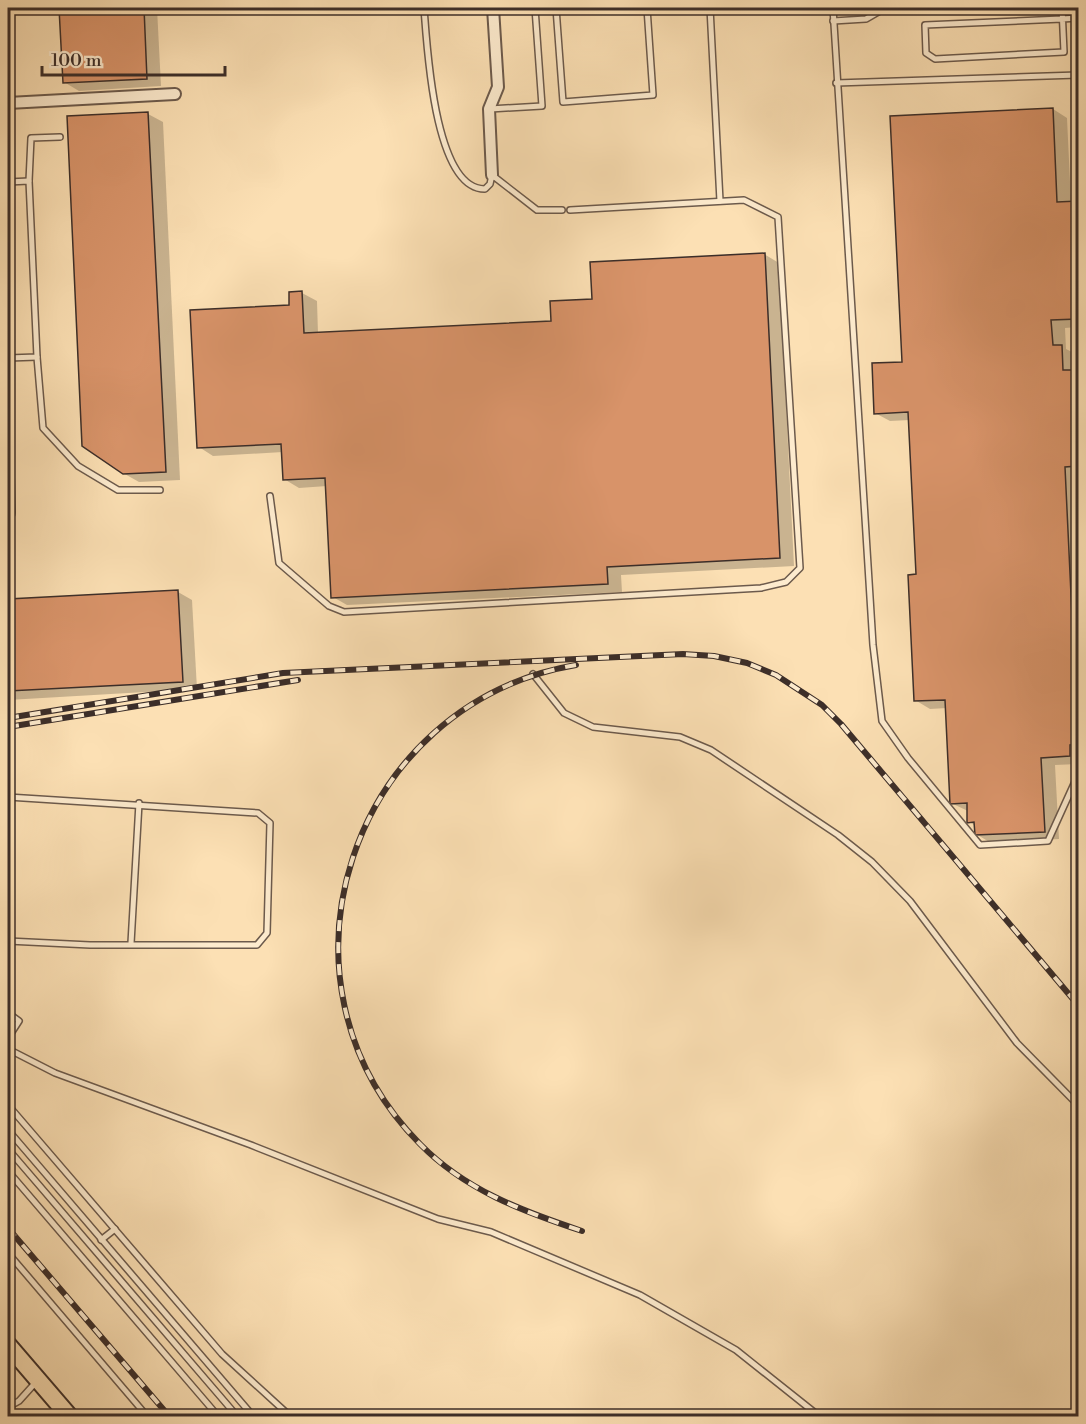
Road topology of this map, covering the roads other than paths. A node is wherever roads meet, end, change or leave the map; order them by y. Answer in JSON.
{"nodes":[{"id":1,"x":424,"y":8,"type":"edge"},
{"id":2,"x":493,"y":8,"type":"edge"},
{"id":3,"x":535,"y":8,"type":"edge"},
{"id":4,"x":556,"y":8,"type":"edge"},
{"id":5,"x":647,"y":8,"type":"edge"},
{"id":6,"x":710,"y":8,"type":"edge"},
{"id":7,"x":833,"y":8,"type":"edge"},
{"id":8,"x":885,"y":8,"type":"edge"},
{"id":9,"x":1062,"y":8,"type":"edge"},
{"id":10,"x":1078,"y":18,"type":"edge"},
{"id":11,"x":1062,"y":19,"type":"junction"},
{"id":12,"x":833,"y":21,"type":"junction"},
{"id":13,"x":1078,"y":75,"type":"edge"},
{"id":14,"x":836,"y":82,"type":"junction"},
{"id":15,"x":176,"y":94,"type":"dead end"},
{"id":16,"x":8,"y":103,"type":"edge"},
{"id":17,"x":489,"y":109,"type":"junction"},
{"id":18,"x":60,"y":137,"type":"dead end"},
{"id":19,"x":492,"y":175,"type":"junction"},
{"id":20,"x":29,"y":181,"type":"junction"},
{"id":21,"x":8,"y":182,"type":"edge"},
{"id":22,"x":720,"y":201,"type":"junction"},
{"id":23,"x":562,"y":210,"type":"dead end"},
{"id":24,"x":570,"y":210,"type":"dead end"},
{"id":25,"x":37,"y":357,"type":"junction"},
{"id":26,"x":8,"y":358,"type":"edge"},
{"id":27,"x":8,"y":478,"type":"edge"},
{"id":28,"x":160,"y":490,"type":"dead end"},
{"id":29,"x":270,"y":496,"type":"dead end"},
{"id":30,"x":8,"y":514,"type":"edge"},
{"id":31,"x":533,"y":674,"type":"dead end"},
{"id":32,"x":1078,"y":775,"type":"edge"},
{"id":33,"x":8,"y":797,"type":"edge"},
{"id":34,"x":139,"y":804,"type":"junction"},
{"id":35,"x":8,"y":941,"type":"edge"},
{"id":36,"x":131,"y":943,"type":"junction"},
{"id":37,"x":8,"y":1013,"type":"edge"},
{"id":38,"x":8,"y":1038,"type":"edge"},
{"id":39,"x":8,"y":1049,"type":"edge"},
{"id":40,"x":8,"y":1105,"type":"edge"},
{"id":41,"x":1078,"y":1105,"type":"edge"},
{"id":42,"x":8,"y":1130,"type":"edge"},
{"id":43,"x":8,"y":1149,"type":"edge"},
{"id":44,"x":8,"y":1171,"type":"edge"},
{"id":45,"x":114,"y":1229,"type":"junction"},
{"id":46,"x":101,"y":1240,"type":"junction"},
{"id":47,"x":8,"y":1253,"type":"edge"},
{"id":48,"x":8,"y":1345,"type":"edge"},
{"id":49,"x":38,"y":1380,"type":"junction"},
{"id":50,"x":8,"y":1407,"type":"edge"},
{"id":51,"x":13,"y":1416,"type":"edge"},
{"id":52,"x":69,"y":1416,"type":"edge"},
{"id":53,"x":147,"y":1416,"type":"edge"},
{"id":54,"x":218,"y":1416,"type":"edge"},
{"id":55,"x":237,"y":1416,"type":"edge"},
{"id":56,"x":253,"y":1416,"type":"edge"},
{"id":57,"x":290,"y":1416,"type":"edge"},
{"id":58,"x":819,"y":1416,"type":"edge"}],
"edges":[{"from":1,"to":19,"type":"lane"},
{"from":2,"to":17,"type":"street"},
{"from":3,"to":17,"type":"lane"},
{"from":4,"to":5,"type":"lane"},
{"from":6,"to":22,"type":"lane"},
{"from":7,"to":12,"type":"lane"},
{"from":8,"to":12,"type":"lane"},
{"from":9,"to":11,"type":"lane"},
{"from":10,"to":11,"type":"lane"},
{"from":11,"to":11,"type":"lane"},
{"from":12,"to":14,"type":"lane"},
{"from":13,"to":14,"type":"lane"},
{"from":14,"to":32,"type":"lane"},
{"from":15,"to":16,"type":"street"},
{"from":17,"to":19,"type":"street"},
{"from":18,"to":20,"type":"lane"},
{"from":19,"to":23,"type":"lane"},
{"from":20,"to":21,"type":"lane"},
{"from":20,"to":25,"type":"lane"},
{"from":22,"to":24,"type":"lane"},
{"from":22,"to":29,"type":"lane"},
{"from":25,"to":26,"type":"lane"},
{"from":25,"to":28,"type":"lane"},
{"from":27,"to":30,"type":"street"},
{"from":31,"to":41,"type":"lane"},
{"from":33,"to":34,"type":"lane"},
{"from":34,"to":36,"type":"lane"},
{"from":34,"to":36,"type":"lane"},
{"from":35,"to":36,"type":"lane"},
{"from":37,"to":38,"type":"lane"},
{"from":39,"to":58,"type":"lane"},
{"from":40,"to":45,"type":"lane"},
{"from":42,"to":46,"type":"lane"},
{"from":43,"to":55,"type":"lane"},
{"from":44,"to":54,"type":"lane"},
{"from":45,"to":46,"type":"lane"},
{"from":45,"to":57,"type":"lane"},
{"from":46,"to":56,"type":"lane"},
{"from":47,"to":53,"type":"lane"},
{"from":48,"to":49,"type":"main road"},
{"from":49,"to":50,"type":"lane"},
{"from":49,"to":52,"type":"main road"},
{"from":50,"to":51,"type":"lane"}]}
